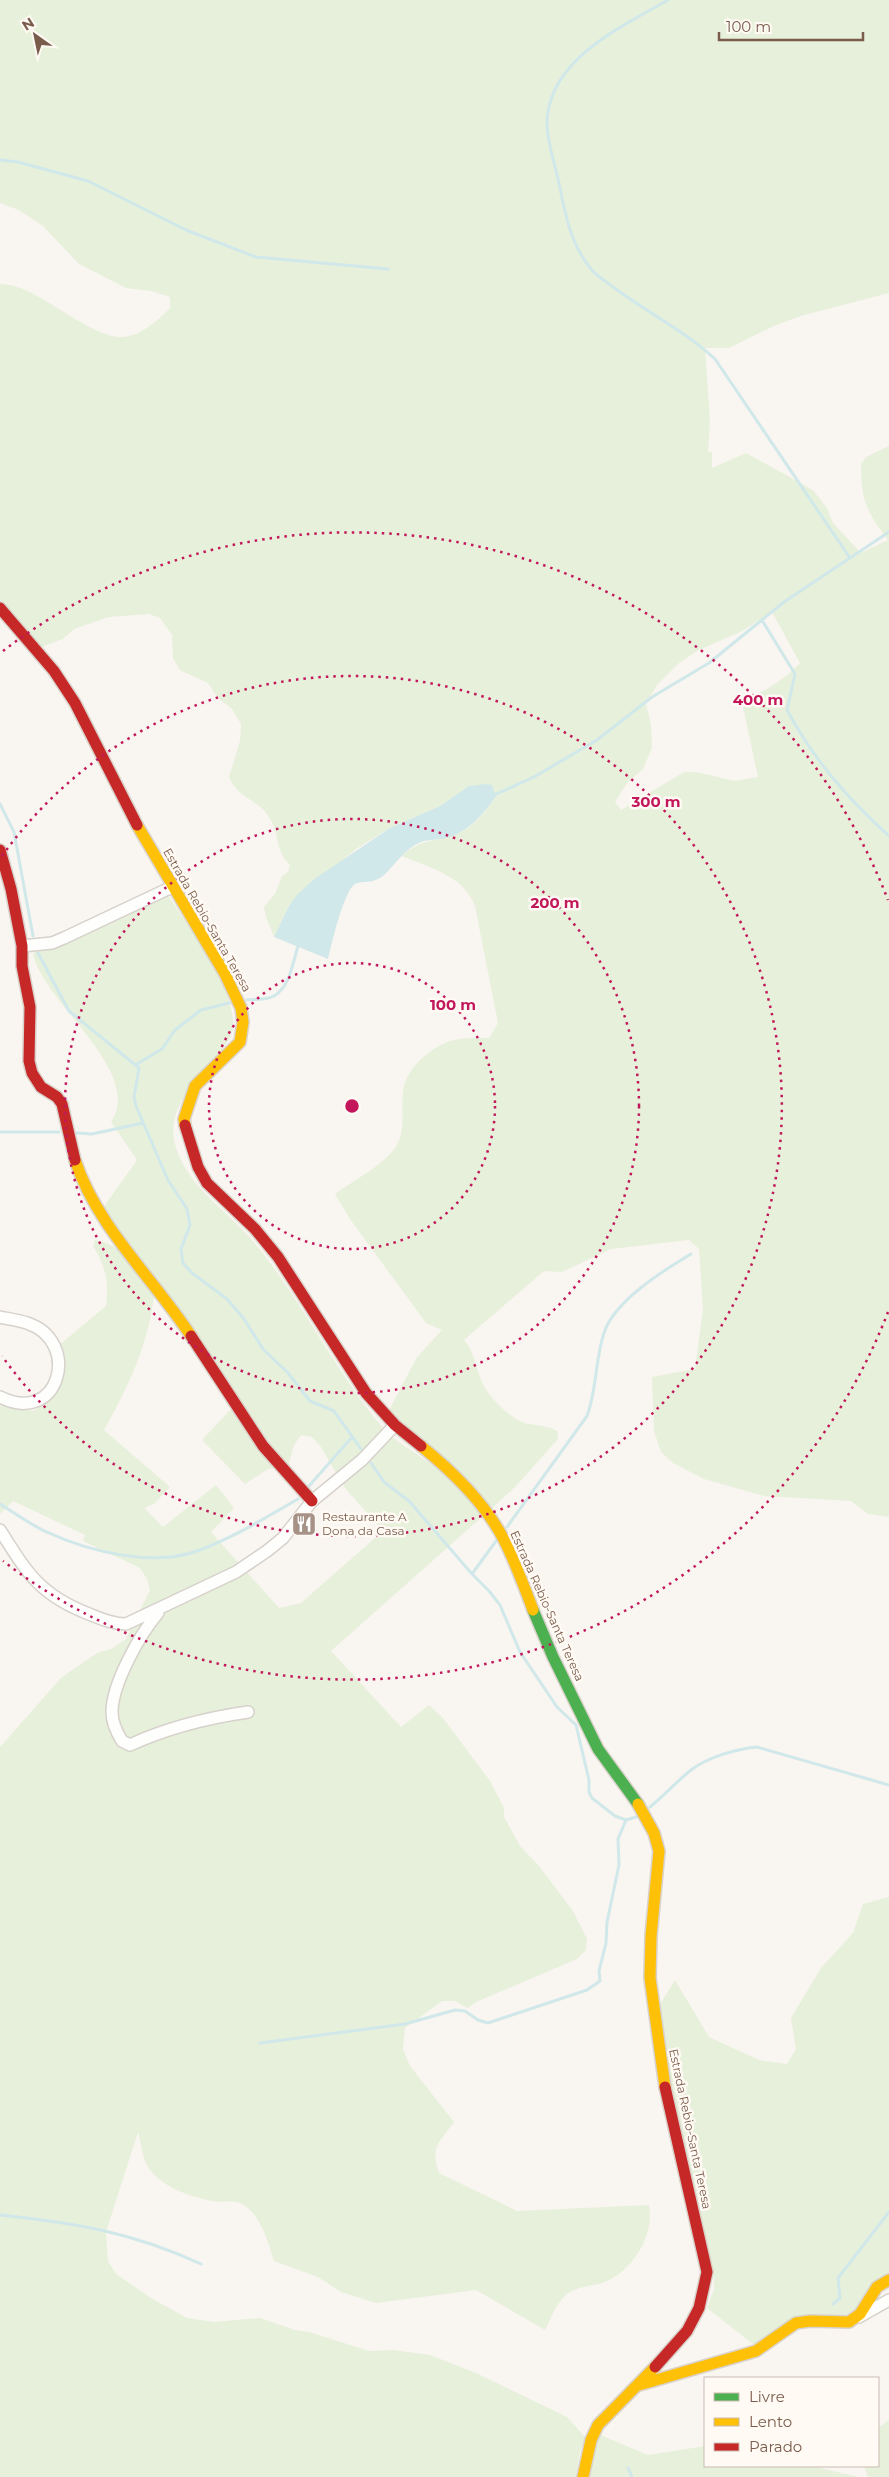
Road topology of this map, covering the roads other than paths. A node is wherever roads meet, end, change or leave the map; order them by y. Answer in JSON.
{"nodes":[{"id":1,"x":0,"y":608,"type":"edge"},
{"id":2,"x":0,"y":850,"type":"edge"},
{"id":3,"x":172,"y":887,"type":"junction"},
{"id":4,"x":22,"y":946,"type":"junction"},
{"id":5,"x":0,"y":1317,"type":"edge"},
{"id":6,"x":0,"y":1396,"type":"edge"},
{"id":7,"x":395,"y":1425,"type":"junction"},
{"id":8,"x":312,"y":1501,"type":"junction"},
{"id":9,"x":0,"y":1530,"type":"edge"},
{"id":10,"x":162,"y":1608,"type":"junction"},
{"id":11,"x":248,"y":1712,"type":"dead end"},
{"id":12,"x":889,"y":2280,"type":"edge"},
{"id":13,"x":889,"y":2300,"type":"edge"},
{"id":14,"x":855,"y":2319,"type":"junction"},
{"id":15,"x":640,"y":2385,"type":"junction"},
{"id":16,"x":584,"y":2477,"type":"edge"}],
"edges":[{"from":1,"to":3,"type":"street","name":"Estrada Rebio-Santa Teresa"},
{"from":2,"to":4,"type":"street"},
{"from":3,"to":4,"type":"street"},
{"from":3,"to":7,"type":"street","name":"Estrada Rebio-Santa Teresa"},
{"from":4,"to":8,"type":"street"},
{"from":5,"to":6,"type":"street"},
{"from":7,"to":8,"type":"street"},
{"from":7,"to":15,"type":"street","name":"Estrada Rebio-Santa Teresa"},
{"from":8,"to":10,"type":"street"},
{"from":9,"to":10,"type":"street"},
{"from":10,"to":11,"type":"street"},
{"from":12,"to":14,"type":"street"},
{"from":13,"to":14,"type":"street"},
{"from":14,"to":15,"type":"street"},
{"from":15,"to":16,"type":"street","name":"Estrada Rebio-Santa Teresa"}]}
